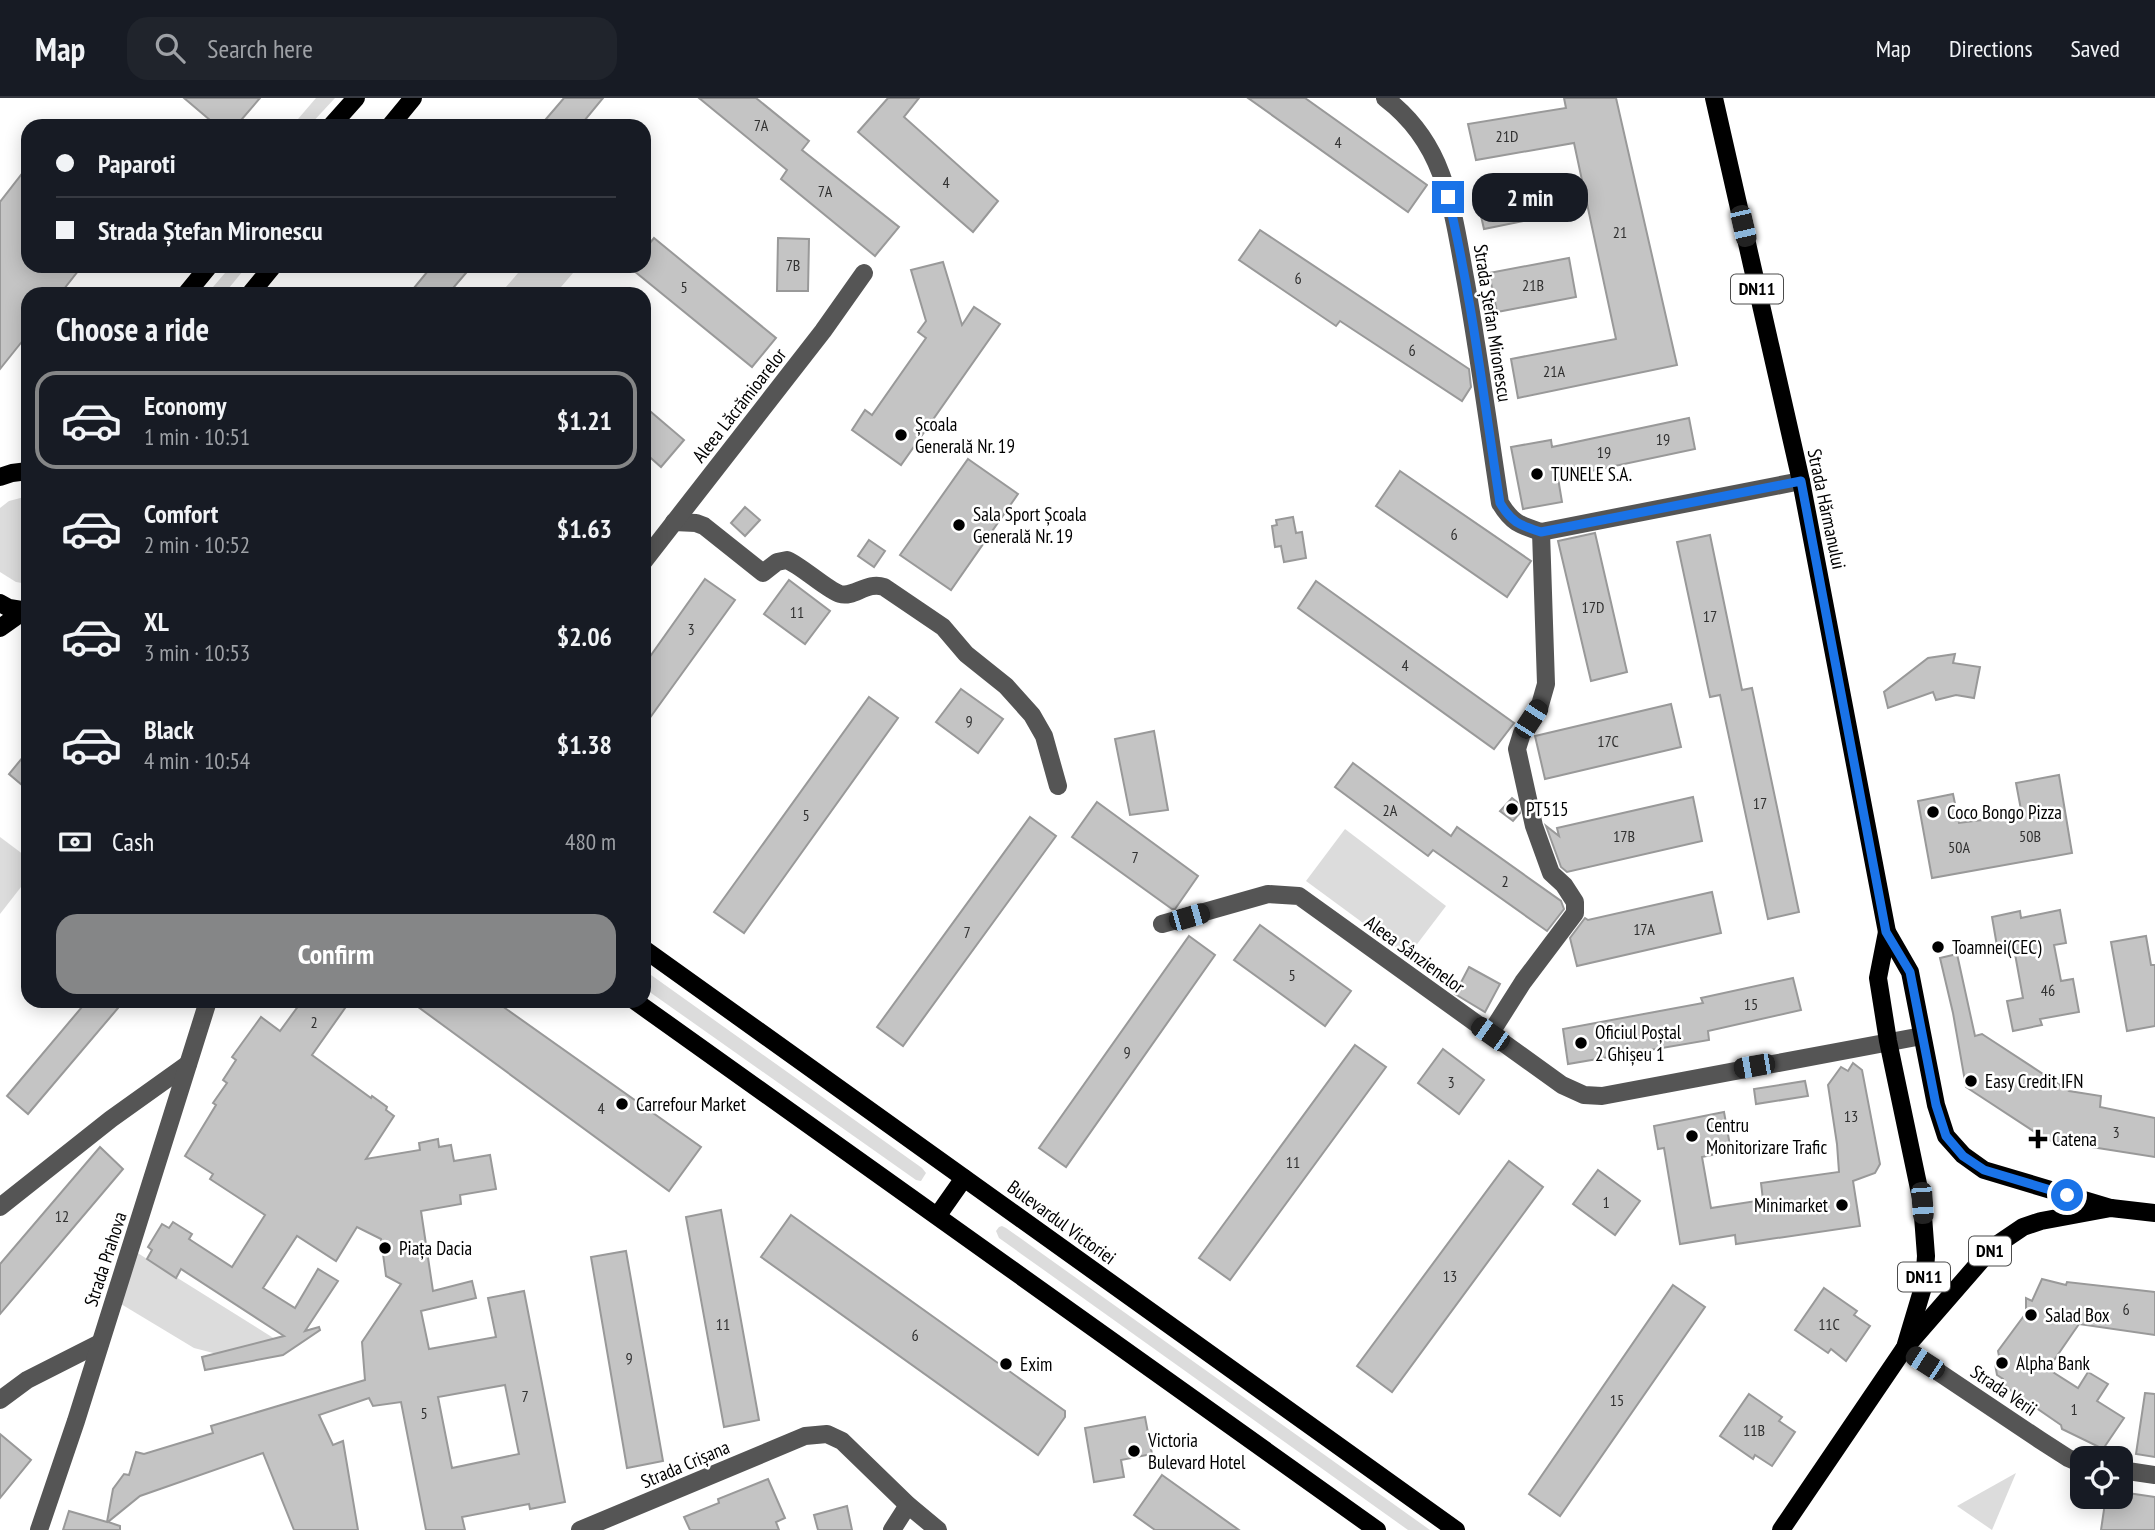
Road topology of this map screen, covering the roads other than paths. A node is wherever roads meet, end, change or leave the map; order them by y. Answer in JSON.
{"nodes":[{"id":1,"x":356,"y":98,"type":"edge"},
{"id":2,"x":413,"y":98,"type":"edge"},
{"id":3,"x":1385,"y":98,"type":"edge"},
{"id":4,"x":1714,"y":98,"type":"edge"},
{"id":5,"x":337,"y":119,"type":"edge"},
{"id":6,"x":396,"y":119,"type":"edge"},
{"id":7,"x":203,"y":273,"type":"edge"},
{"id":8,"x":267,"y":273,"type":"edge"},
{"id":9,"x":864,"y":273,"type":"dead end"},
{"id":10,"x":192,"y":287,"type":"edge"},
{"id":11,"x":256,"y":287,"type":"edge"},
{"id":12,"x":21,"y":471,"type":"edge"},
{"id":13,"x":0,"y":477,"type":"edge"},
{"id":14,"x":1801,"y":481,"type":"junction"},
{"id":15,"x":674,"y":522,"type":"junction"},
{"id":16,"x":1541,"y":532,"type":"junction"},
{"id":17,"x":651,"y":552,"type":"edge"},
{"id":18,"x":0,"y":603,"type":"edge"},
{"id":19,"x":21,"y":609,"type":"edge"},
{"id":20,"x":21,"y":614,"type":"edge"},
{"id":21,"x":0,"y":628,"type":"edge"},
{"id":22,"x":1058,"y":786,"type":"dead end"},
{"id":23,"x":1162,"y":924,"type":"dead end"},
{"id":24,"x":1886,"y":932,"type":"junction"},
{"id":25,"x":651,"y":954,"type":"edge"},
{"id":26,"x":206,"y":1008,"type":"edge"},
{"id":27,"x":645,"y":1008,"type":"edge"},
{"id":28,"x":1490,"y":1034,"type":"junction"},
{"id":29,"x":1922,"y":1036,"type":"junction"},
{"id":30,"x":1888,"y":1041,"type":"junction"},
{"id":31,"x":188,"y":1064,"type":"junction"},
{"id":32,"x":964,"y":1178,"type":"junction"},
{"id":33,"x":0,"y":1207,"type":"edge"},
{"id":34,"x":2111,"y":1208,"type":"junction"},
{"id":35,"x":2155,"y":1213,"type":"edge"},
{"id":36,"x":938,"y":1215,"type":"junction"},
{"id":37,"x":100,"y":1343,"type":"junction"},
{"id":38,"x":1904,"y":1349,"type":"junction"},
{"id":39,"x":0,"y":1401,"type":"edge"},
{"id":40,"x":2070,"y":1457,"type":"edge"},
{"id":41,"x":2133,"y":1472,"type":"edge"},
{"id":42,"x":2155,"y":1475,"type":"edge"},
{"id":43,"x":908,"y":1505,"type":"junction"},
{"id":44,"x":39,"y":1530,"type":"edge"},
{"id":45,"x":580,"y":1530,"type":"edge"},
{"id":46,"x":892,"y":1530,"type":"edge"},
{"id":47,"x":938,"y":1530,"type":"edge"},
{"id":48,"x":1377,"y":1530,"type":"edge"},
{"id":49,"x":1456,"y":1530,"type":"edge"},
{"id":50,"x":1781,"y":1530,"type":"edge"}],
"edges":[{"from":1,"to":5,"type":"main road"},
{"from":2,"to":6,"type":"main road"},
{"from":3,"to":16,"type":"street","name":"Strada Ștefan Mironescu"},
{"from":4,"to":14,"type":"main road","name":"Strada Hărmanului","number":"DN11"},
{"from":7,"to":10,"type":"main road"},
{"from":8,"to":11,"type":"main road"},
{"from":9,"to":15,"type":"street","name":"Aleea Lăcrămioarelor"},
{"from":12,"to":13,"type":"main road"},
{"from":14,"to":16,"type":"street"},
{"from":14,"to":24,"type":"main road","name":"Strada Hărmanului","number":"DN11"},
{"from":15,"to":17,"type":"street","name":"Aleea Lăcrămioarelor"},
{"from":15,"to":22,"type":"street"},
{"from":16,"to":28,"type":"street"},
{"from":18,"to":19,"type":"main road"},
{"from":20,"to":21,"type":"main road"},
{"from":23,"to":28,"type":"street","name":"Aleea Sânzienelor"},
{"from":24,"to":29,"type":"main road","name":"Strada Hărmanului","number":"DN11"},
{"from":24,"to":30,"type":"main road","name":"Strada Hărmanului","number":"DN11"},
{"from":25,"to":32,"type":"main road","name":"Bulevardul Victoriei"},
{"from":26,"to":31,"type":"street","name":"Strada Prahova"},
{"from":27,"to":36,"type":"main road"},
{"from":28,"to":30,"type":"street","name":"Aleea Sânzienelor"},
{"from":29,"to":30,"type":"street","name":"Aleea Sânzienelor"},
{"from":29,"to":34,"type":"main road","name":"Strada Hărmanului","number":"DN11"},
{"from":30,"to":38,"type":"main road","name":"Strada Hărmanului","number":"DN11"},
{"from":31,"to":33,"type":"street"},
{"from":31,"to":37,"type":"street","name":"Strada Prahova"},
{"from":32,"to":36,"type":"main road"},
{"from":32,"to":49,"type":"main road","name":"Bulevardul Victoriei"},
{"from":34,"to":35,"type":"main road","number":"DN1"},
{"from":34,"to":38,"type":"main road","number":"DN1"},
{"from":36,"to":48,"type":"main road"},
{"from":37,"to":39,"type":"street"},
{"from":37,"to":44,"type":"street","name":"Strada Prahova"},
{"from":38,"to":40,"type":"street","name":"Strada Verii"},
{"from":38,"to":50,"type":"main road","number":"DN1"},
{"from":41,"to":42,"type":"street"},
{"from":43,"to":45,"type":"street","name":"Strada Crișana"},
{"from":43,"to":46,"type":"street"},
{"from":43,"to":47,"type":"street"}]}
